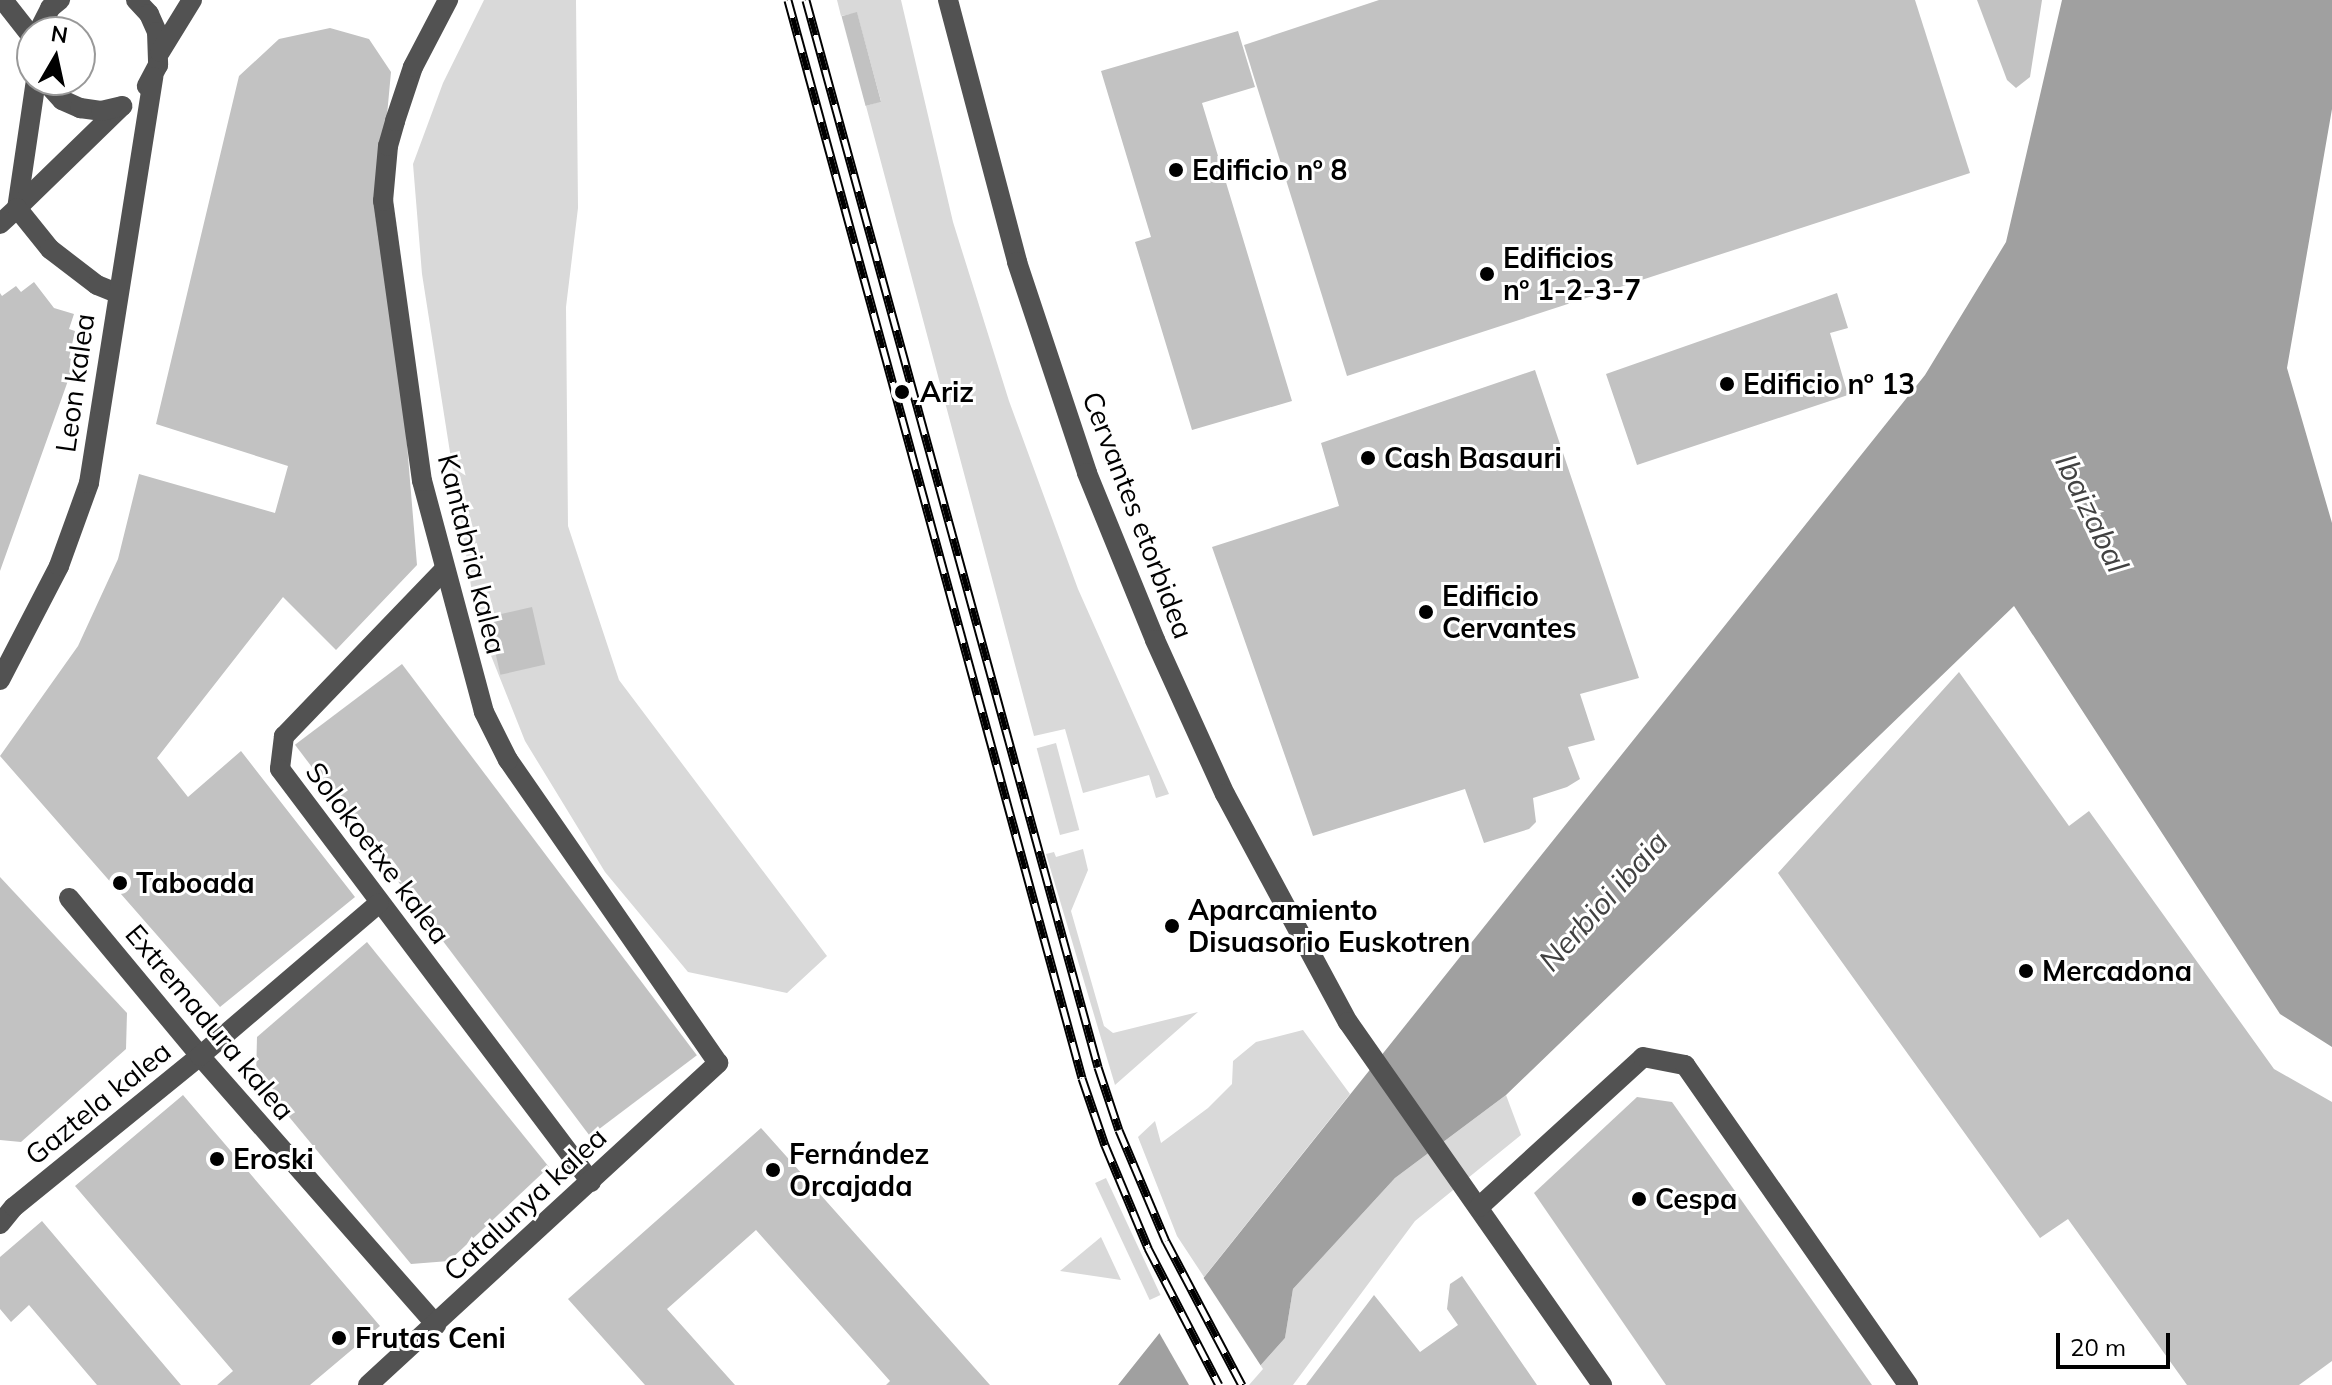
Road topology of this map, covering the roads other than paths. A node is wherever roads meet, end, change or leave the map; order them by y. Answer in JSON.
{"nodes":[{"id":1,"x":3,"y":0,"type":"edge"},
{"id":2,"x":60,"y":0,"type":"edge"},
{"id":3,"x":136,"y":0,"type":"edge"},
{"id":4,"x":192,"y":0,"type":"edge"},
{"id":5,"x":448,"y":0,"type":"edge"},
{"id":6,"x":948,"y":0,"type":"edge"},
{"id":7,"x":46,"y":16,"type":"edge"},
{"id":8,"x":16,"y":17,"type":"edge"},
{"id":9,"x":160,"y":52,"type":"junction"},
{"id":10,"x":153,"y":77,"type":"junction"},
{"id":11,"x":34,"y":96,"type":"edge"},
{"id":12,"x":58,"y":96,"type":"edge"},
{"id":13,"x":122,"y":106,"type":"junction"},
{"id":14,"x":17,"y":208,"type":"junction"},
{"id":15,"x":0,"y":224,"type":"edge"},
{"id":16,"x":117,"y":293,"type":"junction"},
{"id":17,"x":444,"y":570,"type":"junction"},
{"id":18,"x":0,"y":680,"type":"edge"},
{"id":19,"x":69,"y":898,"type":"dead end"},
{"id":20,"x":379,"y":903,"type":"junction"},
{"id":21,"x":200,"y":1056,"type":"junction"},
{"id":22,"x":718,"y":1063,"type":"joint"},
{"id":23,"x":591,"y":1182,"type":"junction"},
{"id":24,"x":1479,"y":1207,"type":"junction"},
{"id":25,"x":0,"y":1224,"type":"edge"},
{"id":26,"x":436,"y":1325,"type":"junction"},
{"id":27,"x":368,"y":1385,"type":"edge"},
{"id":28,"x":1602,"y":1385,"type":"edge"},
{"id":29,"x":1908,"y":1385,"type":"edge"}],
"edges":[{"from":1,"to":8,"type":"street"},
{"from":2,"to":7,"type":"street"},
{"from":3,"to":9,"type":"street"},
{"from":4,"to":9,"type":"street","name":"Leon kalea"},
{"from":5,"to":17,"type":"street","name":"Kantabria kalea"},
{"from":6,"to":24,"type":"street","name":"Cervantes etorbidea"},
{"from":9,"to":10,"type":"street","name":"Leon kalea"},
{"from":10,"to":13,"type":"street"},
{"from":10,"to":16,"type":"street","name":"Leon kalea"},
{"from":11,"to":14,"type":"street"},
{"from":12,"to":13,"type":"street"},
{"from":13,"to":14,"type":"street"},
{"from":14,"to":15,"type":"street"},
{"from":14,"to":16,"type":"street"},
{"from":16,"to":18,"type":"street","name":"Leon kalea"},
{"from":17,"to":20,"type":"street","name":"Solokoetxe kalea"},
{"from":17,"to":22,"type":"street","name":"Kantabria kalea"},
{"from":19,"to":21,"type":"street","name":"Extremadura kalea"},
{"from":20,"to":21,"type":"street","name":"Gaztela kalea"},
{"from":20,"to":23,"type":"street","name":"Solokoetxe kalea"},
{"from":21,"to":25,"type":"street","name":"Gaztela kalea"},
{"from":21,"to":26,"type":"street","name":"Extremadura kalea"},
{"from":22,"to":23,"type":"street","name":"Catalunya kalea"},
{"from":23,"to":26,"type":"street","name":"Catalunya kalea"},
{"from":24,"to":28,"type":"street","name":"Cervantes etorbidea"},
{"from":24,"to":29,"type":"street"},
{"from":26,"to":27,"type":"street","name":"Catalunya kalea"}]}
